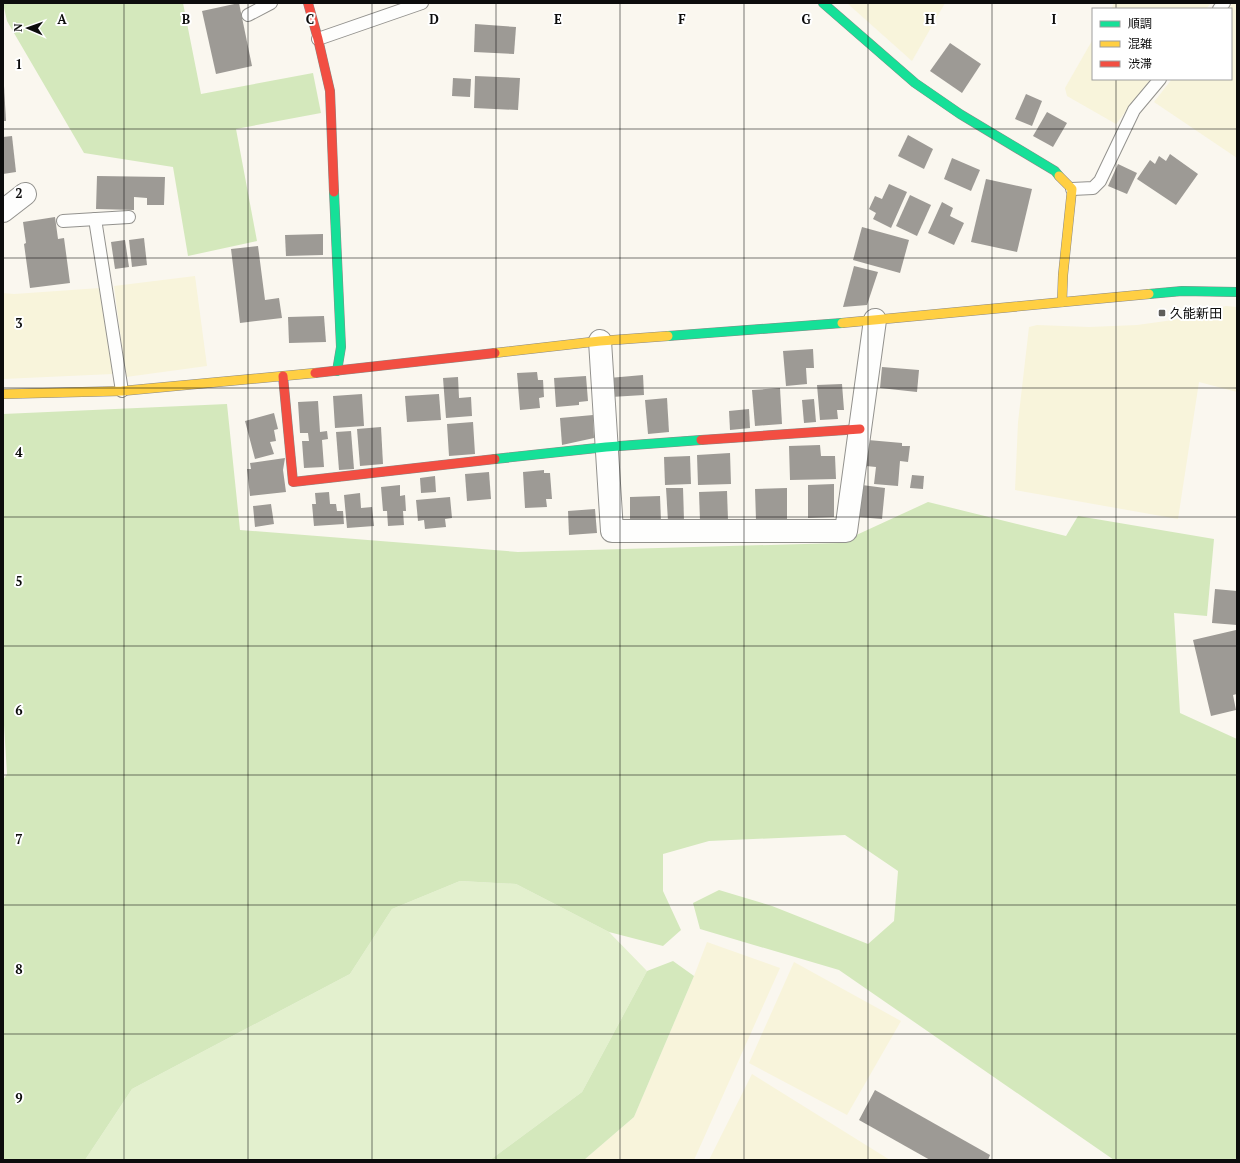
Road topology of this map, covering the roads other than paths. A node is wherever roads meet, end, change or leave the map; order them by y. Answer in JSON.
{"nodes":[{"id":1,"x":271,"y":3,"type":"edge"},
{"id":2,"x":308,"y":3,"type":"edge"},
{"id":3,"x":422,"y":3,"type":"edge"},
{"id":4,"x":824,"y":3,"type":"edge"},
{"id":5,"x":248,"y":15,"type":"dead end"},
{"id":6,"x":318,"y":39,"type":"junction"},
{"id":7,"x":1159,"y":80,"type":"edge"},
{"id":8,"x":1072,"y":189,"type":"junction"},
{"id":9,"x":25,"y":194,"type":"dead end"},
{"id":10,"x":3,"y":211,"type":"edge"},
{"id":11,"x":129,"y":216,"type":"dead end"},
{"id":12,"x":96,"y":219,"type":"junction"},
{"id":13,"x":63,"y":221,"type":"dead end"},
{"id":14,"x":1237,"y":292,"type":"edge"},
{"id":15,"x":1062,"y":302,"type":"junction"},
{"id":16,"x":875,"y":320,"type":"junction"},
{"id":17,"x":600,"y":341,"type":"junction"},
{"id":18,"x":337,"y":371,"type":"junction"},
{"id":19,"x":283,"y":376,"type":"junction"},
{"id":20,"x":122,"y":391,"type":"junction"},
{"id":21,"x":3,"y":394,"type":"edge"},
{"id":22,"x":860,"y":429,"type":"junction"},
{"id":23,"x":606,"y":447,"type":"junction"}],
"edges":[{"from":1,"to":5,"type":"lane"},
{"from":2,"to":6,"type":"street"},
{"from":3,"to":6,"type":"lane"},
{"from":4,"to":8,"type":"street"},
{"from":6,"to":18,"type":"street"},
{"from":7,"to":8,"type":"lane"},
{"from":8,"to":15,"type":"street"},
{"from":9,"to":10,"type":"street"},
{"from":11,"to":12,"type":"lane"},
{"from":12,"to":13,"type":"lane"},
{"from":12,"to":20,"type":"lane"},
{"from":14,"to":15,"type":"street"},
{"from":15,"to":16,"type":"street"},
{"from":16,"to":17,"type":"street"},
{"from":16,"to":22,"type":"street"},
{"from":17,"to":18,"type":"street"},
{"from":17,"to":23,"type":"street"},
{"from":18,"to":19,"type":"street"},
{"from":19,"to":20,"type":"street"},
{"from":19,"to":23,"type":"street"},
{"from":20,"to":21,"type":"street"},
{"from":22,"to":23,"type":"street"},
{"from":22,"to":23,"type":"street"}]}
